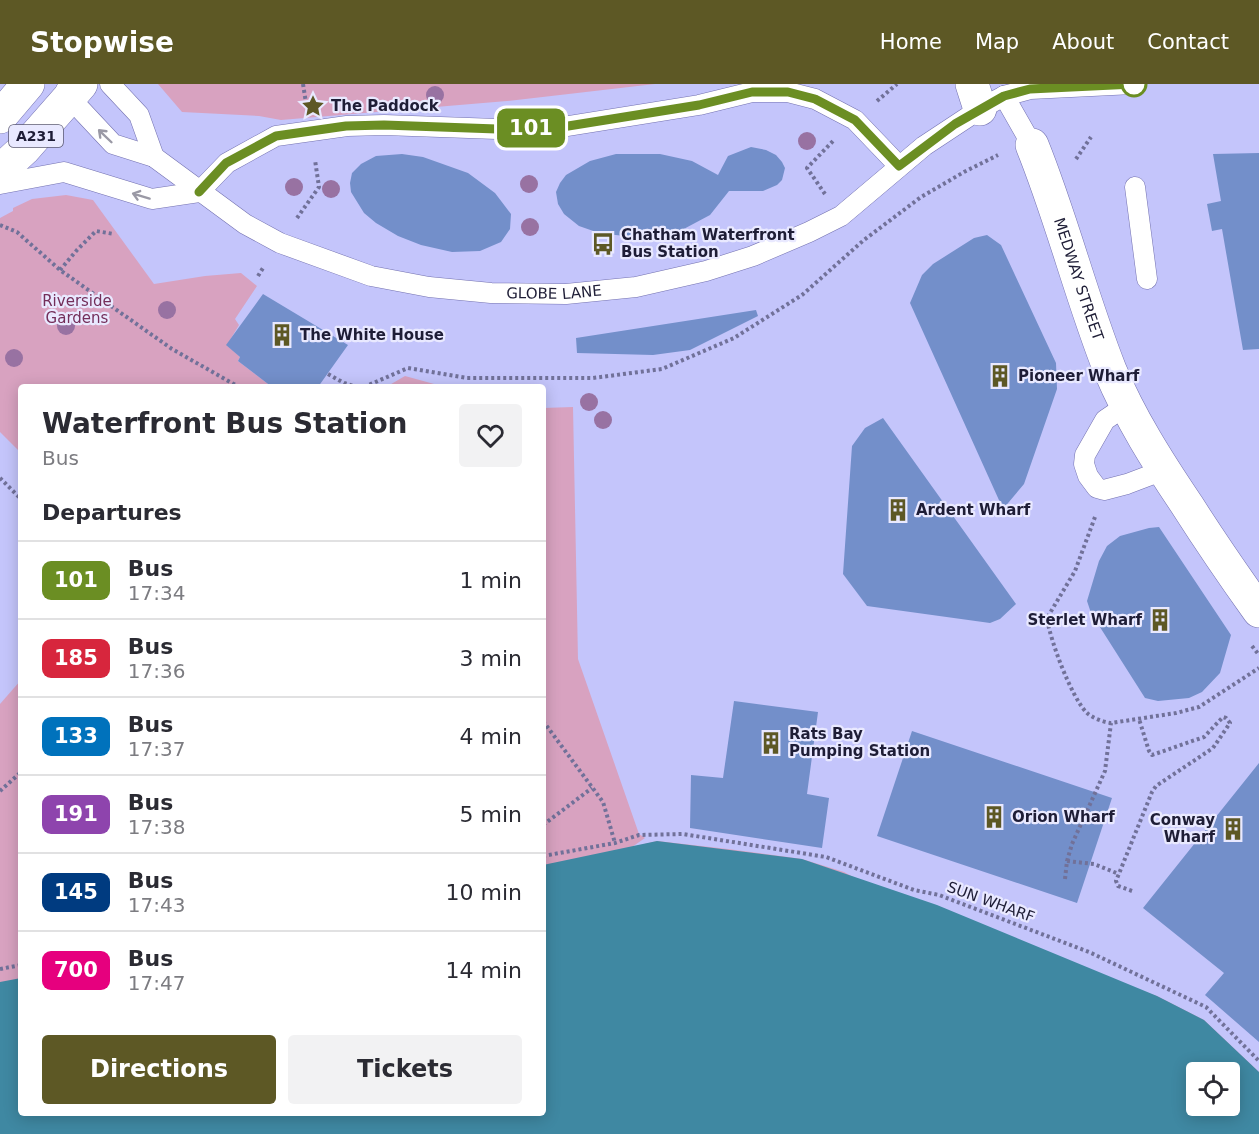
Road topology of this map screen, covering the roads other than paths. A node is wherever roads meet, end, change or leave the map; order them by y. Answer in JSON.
{"nodes":[{"id":1,"x":28,"y":84,"type":"edge"},
{"id":2,"x":110,"y":84,"type":"edge"},
{"id":3,"x":1133,"y":84,"type":"edge"},
{"id":4,"x":71,"y":88,"type":"edge"},
{"id":5,"x":985,"y":96,"type":"edge"},
{"id":6,"x":0,"y":117,"type":"edge"},
{"id":7,"x":1032,"y":145,"type":"joint"},
{"id":8,"x":154,"y":158,"type":"junction"},
{"id":9,"x":899,"y":166,"type":"junction"},
{"id":10,"x":0,"y":171,"type":"edge"},
{"id":11,"x":0,"y":184,"type":"edge"},
{"id":12,"x":1135,"y":187,"type":"dead end"},
{"id":13,"x":199,"y":192,"type":"junction"},
{"id":14,"x":1147,"y":279,"type":"dead end"},
{"id":15,"x":1127,"y":405,"type":"junction"},
{"id":16,"x":1164,"y":470,"type":"junction"},
{"id":17,"x":1259,"y":611,"type":"edge"}],
"edges":[{"from":1,"to":6,"type":"street","number":"A231"},
{"from":2,"to":8,"type":"lane"},
{"from":3,"to":5,"type":"lane","name":"GLOBE LANE"},
{"from":8,"to":4,"type":"lane","name":"GLOBE LANE","one_way":true},
{"from":4,"to":10,"type":"street","number":"A231"},
{"from":5,"to":7,"type":"lane","name":"MEDWAY STREET"},
{"from":5,"to":9,"type":"lane","name":"GLOBE LANE"},
{"from":7,"to":15,"type":"street","name":"MEDWAY STREET"},
{"from":8,"to":13,"type":"lane","name":"GLOBE LANE"},
{"from":9,"to":13,"type":"lane"},
{"from":9,"to":13,"type":"lane","name":"GLOBE LANE"},
{"from":13,"to":11,"type":"lane","one_way":true},
{"from":12,"to":14,"type":"lane"},
{"from":15,"to":16,"type":"street","name":"MEDWAY STREET"},
{"from":15,"to":16,"type":"lane"},
{"from":16,"to":17,"type":"street","name":"MEDWAY STREET"}]}
